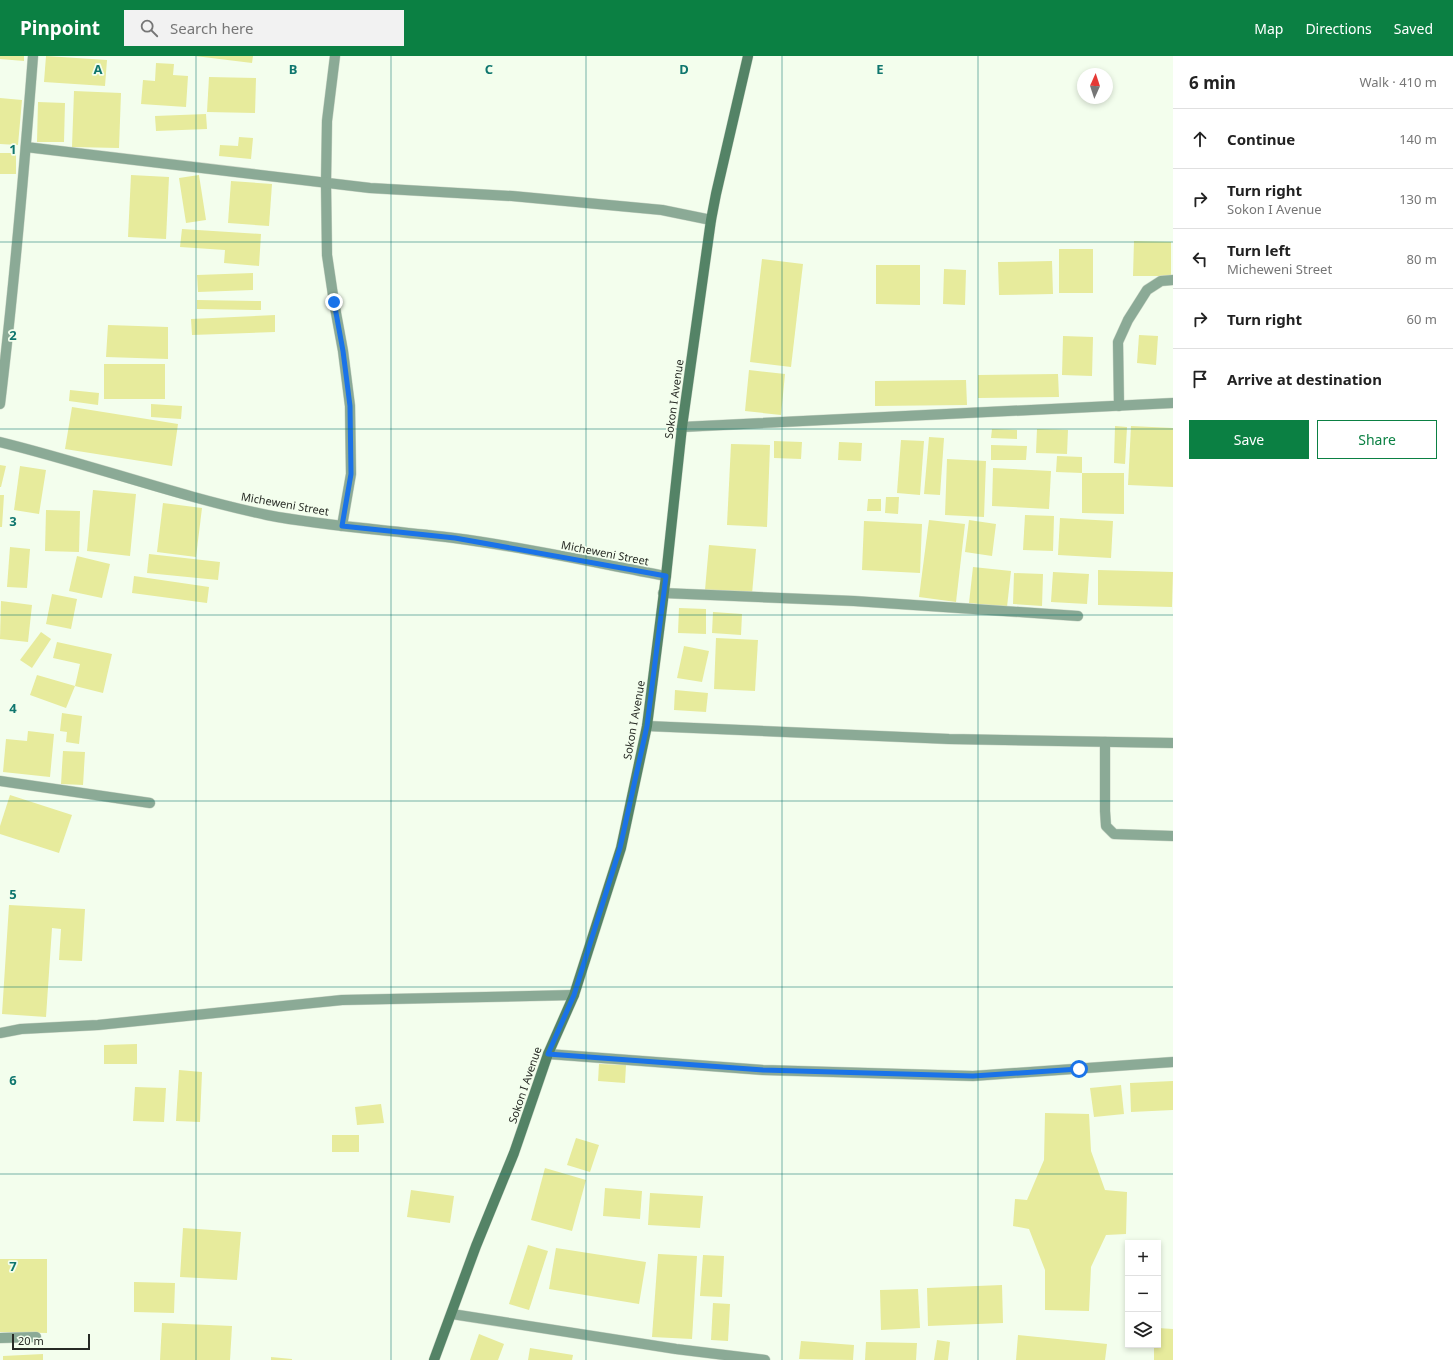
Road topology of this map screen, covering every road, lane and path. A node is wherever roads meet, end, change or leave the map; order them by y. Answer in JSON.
{"nodes":[{"id":1,"x":33,"y":56,"type":"edge"},
{"id":2,"x":335,"y":56,"type":"edge"},
{"id":3,"x":748,"y":56,"type":"edge"},
{"id":4,"x":26,"y":147,"type":"junction"},
{"id":5,"x":326,"y":183,"type":"junction"},
{"id":6,"x":711,"y":220,"type":"junction"},
{"id":7,"x":1173,"y":280,"type":"edge"},
{"id":8,"x":1173,"y":403,"type":"edge"},
{"id":9,"x":0,"y":404,"type":"edge"},
{"id":10,"x":1119,"y":406,"type":"junction"},
{"id":11,"x":682,"y":428,"type":"junction"},
{"id":12,"x":0,"y":442,"type":"edge"},
{"id":13,"x":342,"y":526,"type":"junction"},
{"id":14,"x":666,"y":576,"type":"junction"},
{"id":15,"x":663,"y":593,"type":"junction"},
{"id":16,"x":1078,"y":616,"type":"dead end"},
{"id":17,"x":647,"y":726,"type":"junction"},
{"id":18,"x":1105,"y":742,"type":"junction"},
{"id":19,"x":1173,"y":743,"type":"edge"},
{"id":20,"x":0,"y":781,"type":"edge"},
{"id":21,"x":150,"y":803,"type":"dead end"},
{"id":22,"x":1173,"y":836,"type":"edge"},
{"id":23,"x":574,"y":995,"type":"junction"},
{"id":24,"x":0,"y":1033,"type":"edge"},
{"id":25,"x":548,"y":1054,"type":"junction"},
{"id":26,"x":1173,"y":1062,"type":"edge"},
{"id":27,"x":452,"y":1314,"type":"junction"},
{"id":28,"x":36,"y":1337,"type":"dead end"},
{"id":29,"x":0,"y":1338,"type":"edge"},
{"id":30,"x":434,"y":1360,"type":"edge"},
{"id":31,"x":765,"y":1360,"type":"edge"}],
"edges":[{"from":1,"to":4,"type":"street"},
{"from":2,"to":5,"type":"street"},
{"from":3,"to":6,"type":"street","name":"Sokon I Avenue"},
{"from":4,"to":5,"type":"street"},
{"from":4,"to":9,"type":"street"},
{"from":5,"to":6,"type":"street"},
{"from":5,"to":13,"type":"street"},
{"from":6,"to":11,"type":"street","name":"Sokon I Avenue"},
{"from":7,"to":10,"type":"street"},
{"from":8,"to":10,"type":"street"},
{"from":10,"to":11,"type":"street"},
{"from":11,"to":14,"type":"street","name":"Sokon I Avenue"},
{"from":12,"to":13,"type":"street","name":"Micheweni Street"},
{"from":13,"to":14,"type":"street","name":"Micheweni Street"},
{"from":14,"to":15,"type":"street","name":"Sokon I Avenue"},
{"from":15,"to":16,"type":"street"},
{"from":15,"to":17,"type":"street","name":"Sokon I Avenue"},
{"from":17,"to":18,"type":"street"},
{"from":17,"to":23,"type":"street","name":"Sokon I Avenue"},
{"from":18,"to":19,"type":"street"},
{"from":18,"to":22,"type":"street"},
{"from":20,"to":21,"type":"street"},
{"from":23,"to":24,"type":"street"},
{"from":23,"to":25,"type":"street","name":"Sokon I Avenue"},
{"from":25,"to":26,"type":"street"},
{"from":25,"to":27,"type":"street","name":"Sokon I Avenue"},
{"from":27,"to":30,"type":"street","name":"Sokon I Avenue"},
{"from":27,"to":31,"type":"street"},
{"from":28,"to":29,"type":"street"}]}
